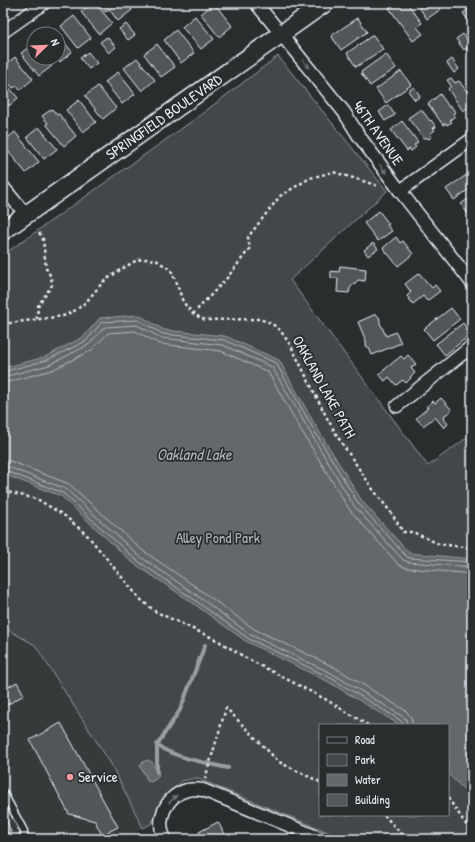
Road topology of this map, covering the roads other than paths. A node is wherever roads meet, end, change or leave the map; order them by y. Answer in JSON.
{"nodes":[{"id":1,"x":44,"y":3,"type":"edge"},
{"id":2,"x":256,"y":3,"type":"edge"},
{"id":3,"x":325,"y":3,"type":"edge"},
{"id":4,"x":3,"y":32,"type":"edge"},
{"id":5,"x":281,"y":34,"type":"junction"},
{"id":6,"x":472,"y":139,"type":"edge"},
{"id":7,"x":3,"y":187,"type":"edge"},
{"id":8,"x":400,"y":191,"type":"junction"},
{"id":9,"x":26,"y":215,"type":"junction"},
{"id":10,"x":3,"y":231,"type":"edge"},
{"id":11,"x":472,"y":283,"type":"edge"},
{"id":12,"x":472,"y":346,"type":"edge"},
{"id":13,"x":397,"y":406,"type":"dead end"},
{"id":14,"x":3,"y":792,"type":"edge"},
{"id":15,"x":164,"y":836,"type":"edge"},
{"id":16,"x":24,"y":839,"type":"edge"},
{"id":17,"x":322,"y":839,"type":"edge"}],
"edges":[{"from":1,"to":4,"type":"street"},
{"from":2,"to":5,"type":"street","name":"46TH AVENUE"},
{"from":3,"to":5,"type":"main road","name":"SPRINGFIELD BOULEVARD"},
{"from":5,"to":8,"type":"street","name":"46TH AVENUE","one_way":true},
{"from":5,"to":9,"type":"main road","name":"SPRINGFIELD BOULEVARD"},
{"from":6,"to":8,"type":"street"},
{"from":7,"to":9,"type":"street"},
{"from":8,"to":11,"type":"street","name":"46TH AVENUE"},
{"from":9,"to":10,"type":"main road","name":"SPRINGFIELD BOULEVARD"},
{"from":12,"to":13,"type":"street"},
{"from":14,"to":16,"type":"lane"},
{"from":15,"to":17,"type":"street","one_way":true}]}
